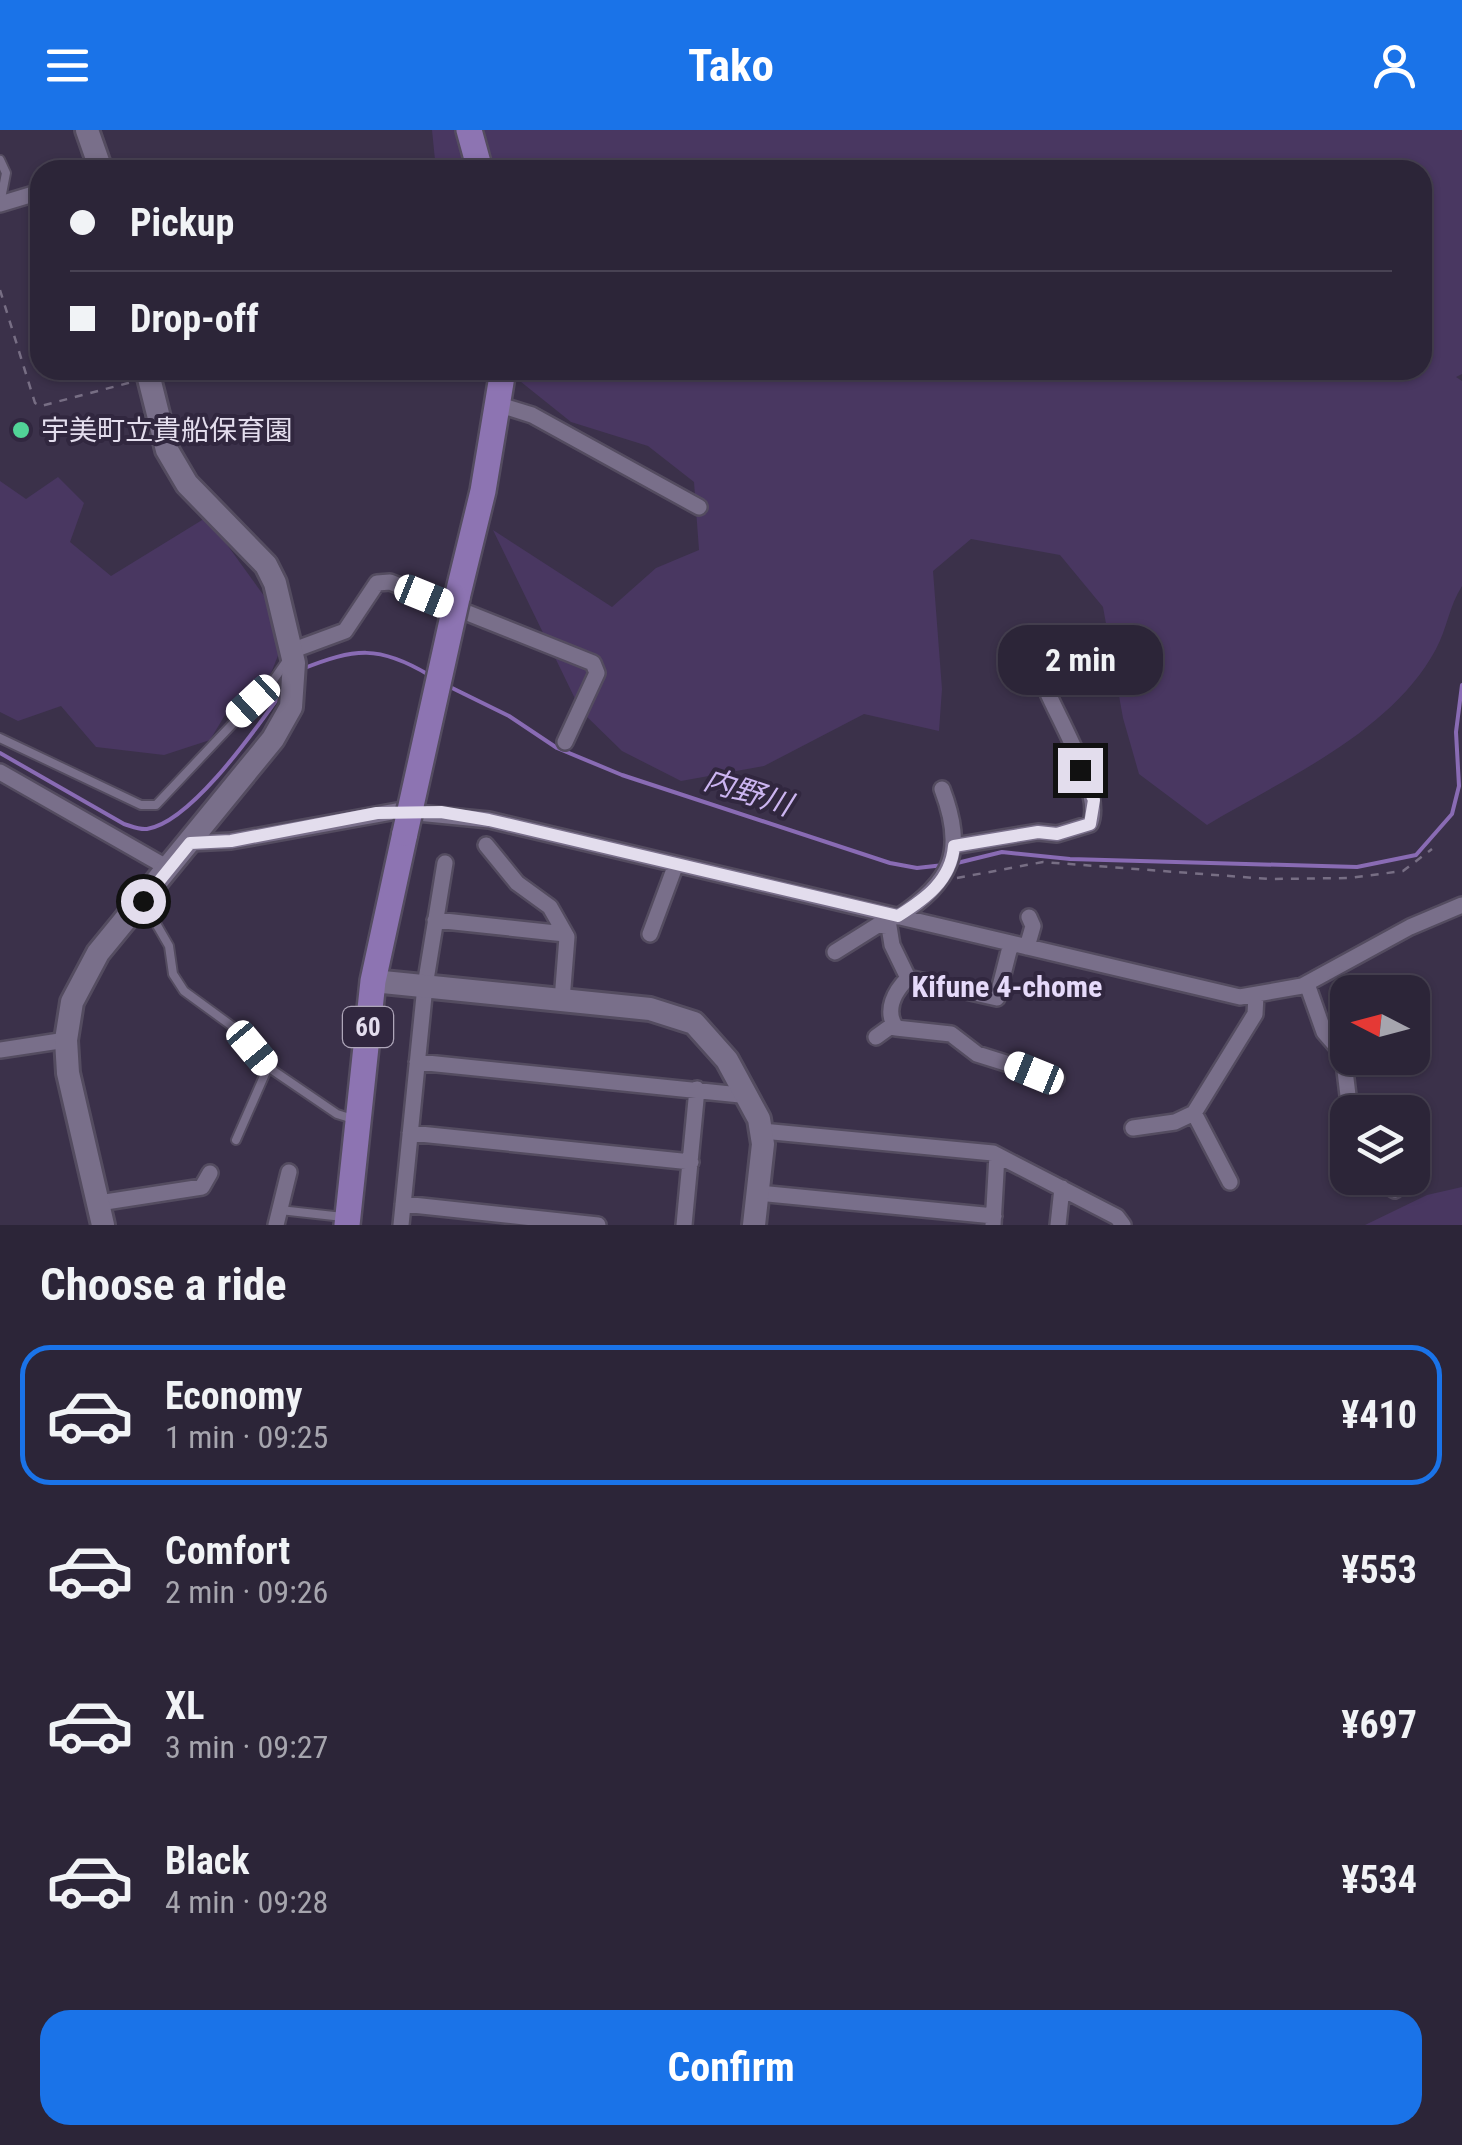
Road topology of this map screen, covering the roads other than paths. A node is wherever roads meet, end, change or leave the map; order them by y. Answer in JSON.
{"nodes":[{"id":1,"x":86,"y":130,"type":"edge"},
{"id":2,"x":470,"y":130,"type":"edge"},
{"id":3,"x":0,"y":160,"type":"edge"},
{"id":4,"x":96,"y":160,"type":"edge"},
{"id":5,"x":478,"y":160,"type":"edge"},
{"id":6,"x":30,"y":195,"type":"edge"},
{"id":7,"x":0,"y":204,"type":"edge"},
{"id":8,"x":149,"y":380,"type":"edge"},
{"id":9,"x":502,"y":380,"type":"edge"},
{"id":10,"x":500,"y":405,"type":"junction"},
{"id":11,"x":699,"y":507,"type":"dead end"},
{"id":12,"x":292,"y":657,"type":"junction"},
{"id":13,"x":1047,"y":691,"type":"dead end"},
{"id":14,"x":0,"y":738,"type":"edge"},
{"id":15,"x":565,"y":742,"type":"dead end"},
{"id":16,"x":0,"y":772,"type":"edge"},
{"id":17,"x":942,"y":790,"type":"dead end"},
{"id":18,"x":190,"y":843,"type":"junction"},
{"id":19,"x":486,"y":845,"type":"dead end"},
{"id":20,"x":954,"y":850,"type":"junction"},
{"id":21,"x":444,"y":863,"type":"dead end"},
{"id":22,"x":676,"y":864,"type":"junction"},
{"id":23,"x":168,"y":868,"type":"junction"},
{"id":24,"x":143,"y":901,"type":"junction"},
{"id":25,"x":1462,"y":905,"type":"edge"},
{"id":26,"x":1029,"y":917,"type":"dead end"},
{"id":27,"x":891,"y":919,"type":"junction"},
{"id":28,"x":436,"y":920,"type":"junction"},
{"id":29,"x":565,"y":934,"type":"junction"},
{"id":30,"x":650,"y":934,"type":"dead end"},
{"id":31,"x":1019,"y":945,"type":"junction"},
{"id":32,"x":835,"y":952,"type":"dead end"},
{"id":33,"x":908,"y":978,"type":"junction"},
{"id":34,"x":374,"y":981,"type":"junction"},
{"id":35,"x":1307,"y":984,"type":"junction"},
{"id":36,"x":425,"y":986,"type":"junction"},
{"id":37,"x":1256,"y":995,"type":"junction"},
{"id":38,"x":562,"y":1000,"type":"junction"},
{"id":39,"x":894,"y":1024,"type":"junction"},
{"id":40,"x":876,"y":1037,"type":"dead end"},
{"id":41,"x":66,"y":1040,"type":"junction"},
{"id":42,"x":0,"y":1050,"type":"edge"},
{"id":43,"x":417,"y":1062,"type":"junction"},
{"id":44,"x":268,"y":1066,"type":"junction"},
{"id":45,"x":1056,"y":1079,"type":"dead end"},
{"id":46,"x":697,"y":1090,"type":"junction"},
{"id":47,"x":1348,"y":1095,"type":"edge"},
{"id":48,"x":750,"y":1096,"type":"junction"},
{"id":49,"x":1194,"y":1113,"type":"junction"},
{"id":50,"x":357,"y":1119,"type":"junction"},
{"id":51,"x":1133,"y":1128,"type":"dead end"},
{"id":52,"x":762,"y":1131,"type":"junction"},
{"id":53,"x":410,"y":1133,"type":"junction"},
{"id":54,"x":236,"y":1140,"type":"dead end"},
{"id":55,"x":997,"y":1155,"type":"junction"},
{"id":56,"x":690,"y":1162,"type":"junction"},
{"id":57,"x":288,"y":1172,"type":"dead end"},
{"id":58,"x":210,"y":1173,"type":"dead end"},
{"id":59,"x":1230,"y":1182,"type":"dead end"},
{"id":60,"x":1062,"y":1188,"type":"junction"},
{"id":61,"x":758,"y":1193,"type":"junction"},
{"id":62,"x":402,"y":1204,"type":"junction"},
{"id":63,"x":101,"y":1214,"type":"edge"},
{"id":64,"x":278,"y":1217,"type":"edge"},
{"id":65,"x":994,"y":1220,"type":"edge"},
{"id":66,"x":347,"y":1221,"type":"edge"},
{"id":67,"x":401,"y":1225,"type":"edge"},
{"id":68,"x":598,"y":1225,"type":"edge"},
{"id":69,"x":684,"y":1225,"type":"edge"},
{"id":70,"x":754,"y":1225,"type":"edge"},
{"id":71,"x":1058,"y":1225,"type":"edge"},
{"id":72,"x":1123,"y":1225,"type":"edge"}],
"edges":[{"from":1,"to":4,"type":"street"},
{"from":2,"to":5,"type":"main road"},
{"from":3,"to":7,"type":"lane"},
{"from":6,"to":7,"type":"street"},
{"from":8,"to":12,"type":"street"},
{"from":9,"to":10,"type":"main road","number":"60"},
{"from":10,"to":11,"type":"street"},
{"from":10,"to":34,"type":"main road","number":"60","bridge":true},
{"from":12,"to":14,"type":"lane"},
{"from":12,"to":15,"type":"street"},
{"from":12,"to":18,"type":"street"},
{"from":13,"to":20,"type":"street"},
{"from":16,"to":23,"type":"street"},
{"from":17,"to":20,"type":"street"},
{"from":18,"to":22,"type":"street"},
{"from":18,"to":23,"type":"street"},
{"from":19,"to":29,"type":"street"},
{"from":20,"to":27,"type":"street"},
{"from":21,"to":28,"type":"street"},
{"from":22,"to":27,"type":"street"},
{"from":22,"to":30,"type":"street"},
{"from":23,"to":24,"type":"street"},
{"from":24,"to":41,"type":"street"},
{"from":24,"to":44,"type":"lane"},
{"from":25,"to":35,"type":"street"},
{"from":26,"to":31,"type":"street"},
{"from":27,"to":31,"type":"street"},
{"from":27,"to":32,"type":"street"},
{"from":27,"to":33,"type":"street"},
{"from":28,"to":29,"type":"street"},
{"from":28,"to":36,"type":"street"},
{"from":29,"to":38,"type":"street"},
{"from":31,"to":33,"type":"street"},
{"from":31,"to":37,"type":"street"},
{"from":33,"to":39,"type":"street"},
{"from":34,"to":36,"type":"street"},
{"from":34,"to":50,"type":"main road","number":"60"},
{"from":35,"to":37,"type":"street"},
{"from":35,"to":47,"type":"street"},
{"from":36,"to":38,"type":"street"},
{"from":36,"to":43,"type":"street"},
{"from":37,"to":49,"type":"street"},
{"from":38,"to":48,"type":"street"},
{"from":39,"to":40,"type":"street"},
{"from":39,"to":45,"type":"street"},
{"from":41,"to":42,"type":"street"},
{"from":41,"to":63,"type":"street"},
{"from":43,"to":46,"type":"street"},
{"from":43,"to":53,"type":"street"},
{"from":44,"to":50,"type":"lane"},
{"from":44,"to":54,"type":"lane"},
{"from":46,"to":48,"type":"street"},
{"from":46,"to":56,"type":"street"},
{"from":48,"to":52,"type":"street"},
{"from":49,"to":51,"type":"street"},
{"from":49,"to":59,"type":"street"},
{"from":50,"to":66,"type":"main road","number":"60"},
{"from":52,"to":55,"type":"street"},
{"from":52,"to":61,"type":"street"},
{"from":53,"to":56,"type":"street"},
{"from":53,"to":62,"type":"street"},
{"from":55,"to":60,"type":"street"},
{"from":55,"to":65,"type":"street"},
{"from":56,"to":69,"type":"street"},
{"from":57,"to":64,"type":"street"},
{"from":58,"to":63,"type":"street"},
{"from":60,"to":71,"type":"street"},
{"from":60,"to":72,"type":"street"},
{"from":61,"to":65,"type":"street"},
{"from":61,"to":70,"type":"street"},
{"from":62,"to":67,"type":"street"},
{"from":62,"to":68,"type":"street"},
{"from":64,"to":66,"type":"lane"}]}
